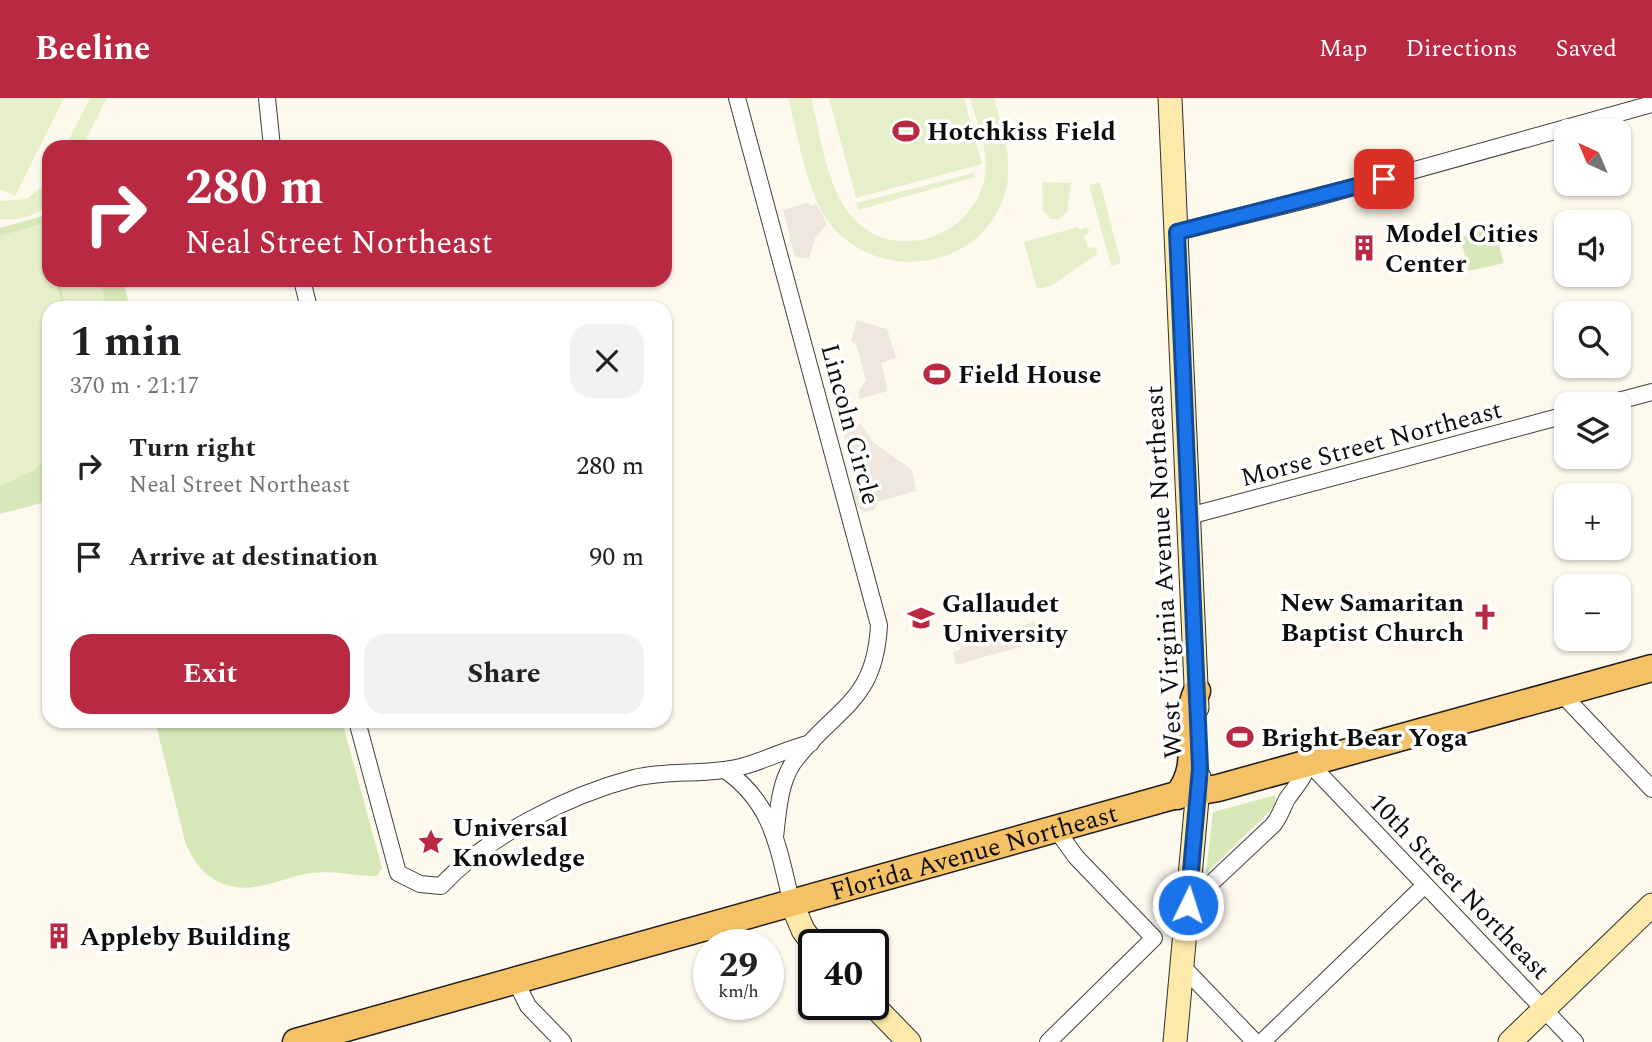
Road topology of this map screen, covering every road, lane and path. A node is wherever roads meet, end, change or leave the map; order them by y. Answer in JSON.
{"nodes":[{"id":1,"x":267,"y":98,"type":"edge"},
{"id":2,"x":737,"y":98,"type":"edge"},
{"id":3,"x":1170,"y":98,"type":"edge"},
{"id":4,"x":1652,"y":104,"type":"edge"},
{"id":5,"x":271,"y":140,"type":"edge"},
{"id":6,"x":1177,"y":232,"type":"junction"},
{"id":7,"x":1652,"y":392,"type":"edge"},
{"id":8,"x":1631,"y":398,"type":"edge"},
{"id":9,"x":1554,"y":418,"type":"edge"},
{"id":10,"x":1188,"y":516,"type":"junction"},
{"id":11,"x":1652,"y":668,"type":"edge"},
{"id":12,"x":1197,"y":691,"type":"joint"},
{"id":13,"x":1561,"y":693,"type":"junction"},
{"id":14,"x":359,"y":728,"type":"edge"},
{"id":15,"x":811,"y":743,"type":"junction"},
{"id":16,"x":1309,"y":763,"type":"junction"},
{"id":17,"x":725,"y":771,"type":"junction"},
{"id":18,"x":1652,"y":789,"type":"edge"},
{"id":19,"x":1187,"y":794,"type":"junction"},
{"id":20,"x":1055,"y":828,"type":"junction"},
{"id":21,"x":775,"y":837,"type":"junction"},
{"id":22,"x":1425,"y":885,"type":"junction"},
{"id":23,"x":792,"y":904,"type":"junction"},
{"id":24,"x":1188,"y":905,"type":"junction"},
{"id":25,"x":1652,"y":905,"type":"edge"},
{"id":26,"x":803,"y":929,"type":"edge"},
{"id":27,"x":1183,"y":967,"type":"junction"},
{"id":28,"x":516,"y":982,"type":"junction"},
{"id":29,"x":1544,"y":1010,"type":"junction"},
{"id":30,"x":888,"y":1020,"type":"edge"},
{"id":31,"x":296,"y":1042,"type":"edge"},
{"id":32,"x":563,"y":1042,"type":"edge"},
{"id":33,"x":909,"y":1042,"type":"edge"},
{"id":34,"x":1048,"y":1042,"type":"edge"},
{"id":35,"x":1175,"y":1042,"type":"edge"},
{"id":36,"x":1255,"y":1042,"type":"edge"},
{"id":37,"x":1262,"y":1042,"type":"edge"},
{"id":38,"x":1510,"y":1042,"type":"edge"},
{"id":39,"x":1575,"y":1042,"type":"edge"}],
"edges":[{"from":1,"to":5,"type":"street"},
{"from":2,"to":15,"type":"street","name":"Lincoln Circle"},
{"from":3,"to":6,"type":"street","name":"West Virginia Avenue Northeast"},
{"from":4,"to":6,"type":"street"},
{"from":6,"to":10,"type":"street","name":"West Virginia Avenue Northeast"},
{"from":7,"to":8,"type":"street"},
{"from":9,"to":10,"type":"street","name":"Morse Street Northeast"},
{"from":10,"to":12,"type":"street","name":"West Virginia Avenue Northeast"},
{"from":11,"to":13,"type":"main road","name":"Florida Avenue Northeast"},
{"from":12,"to":19,"type":"main road"},
{"from":13,"to":16,"type":"main road","name":"Florida Avenue Northeast"},
{"from":13,"to":18,"type":"street"},
{"from":14,"to":17,"type":"street","name":"Lincoln Circle"},
{"from":15,"to":17,"type":"street","name":"Lincoln Circle"},
{"from":15,"to":21,"type":"street","name":"Lincoln Circle"},
{"from":16,"to":19,"type":"main road","name":"Florida Avenue Northeast"},
{"from":16,"to":22,"type":"street","name":"10th Street Northeast"},
{"from":16,"to":24,"type":"street"},
{"from":17,"to":21,"type":"street","name":"Lincoln Circle"},
{"from":19,"to":20,"type":"main road","name":"Florida Avenue Northeast"},
{"from":19,"to":24,"type":"street","name":"West Virginia Avenue Northeast"},
{"from":20,"to":23,"type":"main road","name":"Florida Avenue Northeast"},
{"from":20,"to":34,"type":"street"},
{"from":21,"to":23,"type":"street","name":"Lincoln Circle"},
{"from":22,"to":29,"type":"street","name":"10th Street Northeast"},
{"from":22,"to":37,"type":"street"},
{"from":23,"to":26,"type":"street"},
{"from":23,"to":28,"type":"main road","name":"Florida Avenue Northeast"},
{"from":24,"to":27,"type":"street","name":"West Virginia Avenue Northeast"},
{"from":25,"to":29,"type":"street"},
{"from":27,"to":35,"type":"street","name":"West Virginia Avenue Northeast"},
{"from":27,"to":36,"type":"street"},
{"from":28,"to":31,"type":"main road","name":"Florida Avenue Northeast"},
{"from":28,"to":32,"type":"street"},
{"from":29,"to":38,"type":"street"},
{"from":29,"to":39,"type":"street","name":"10th Street Northeast"},
{"from":30,"to":33,"type":"street"}]}
